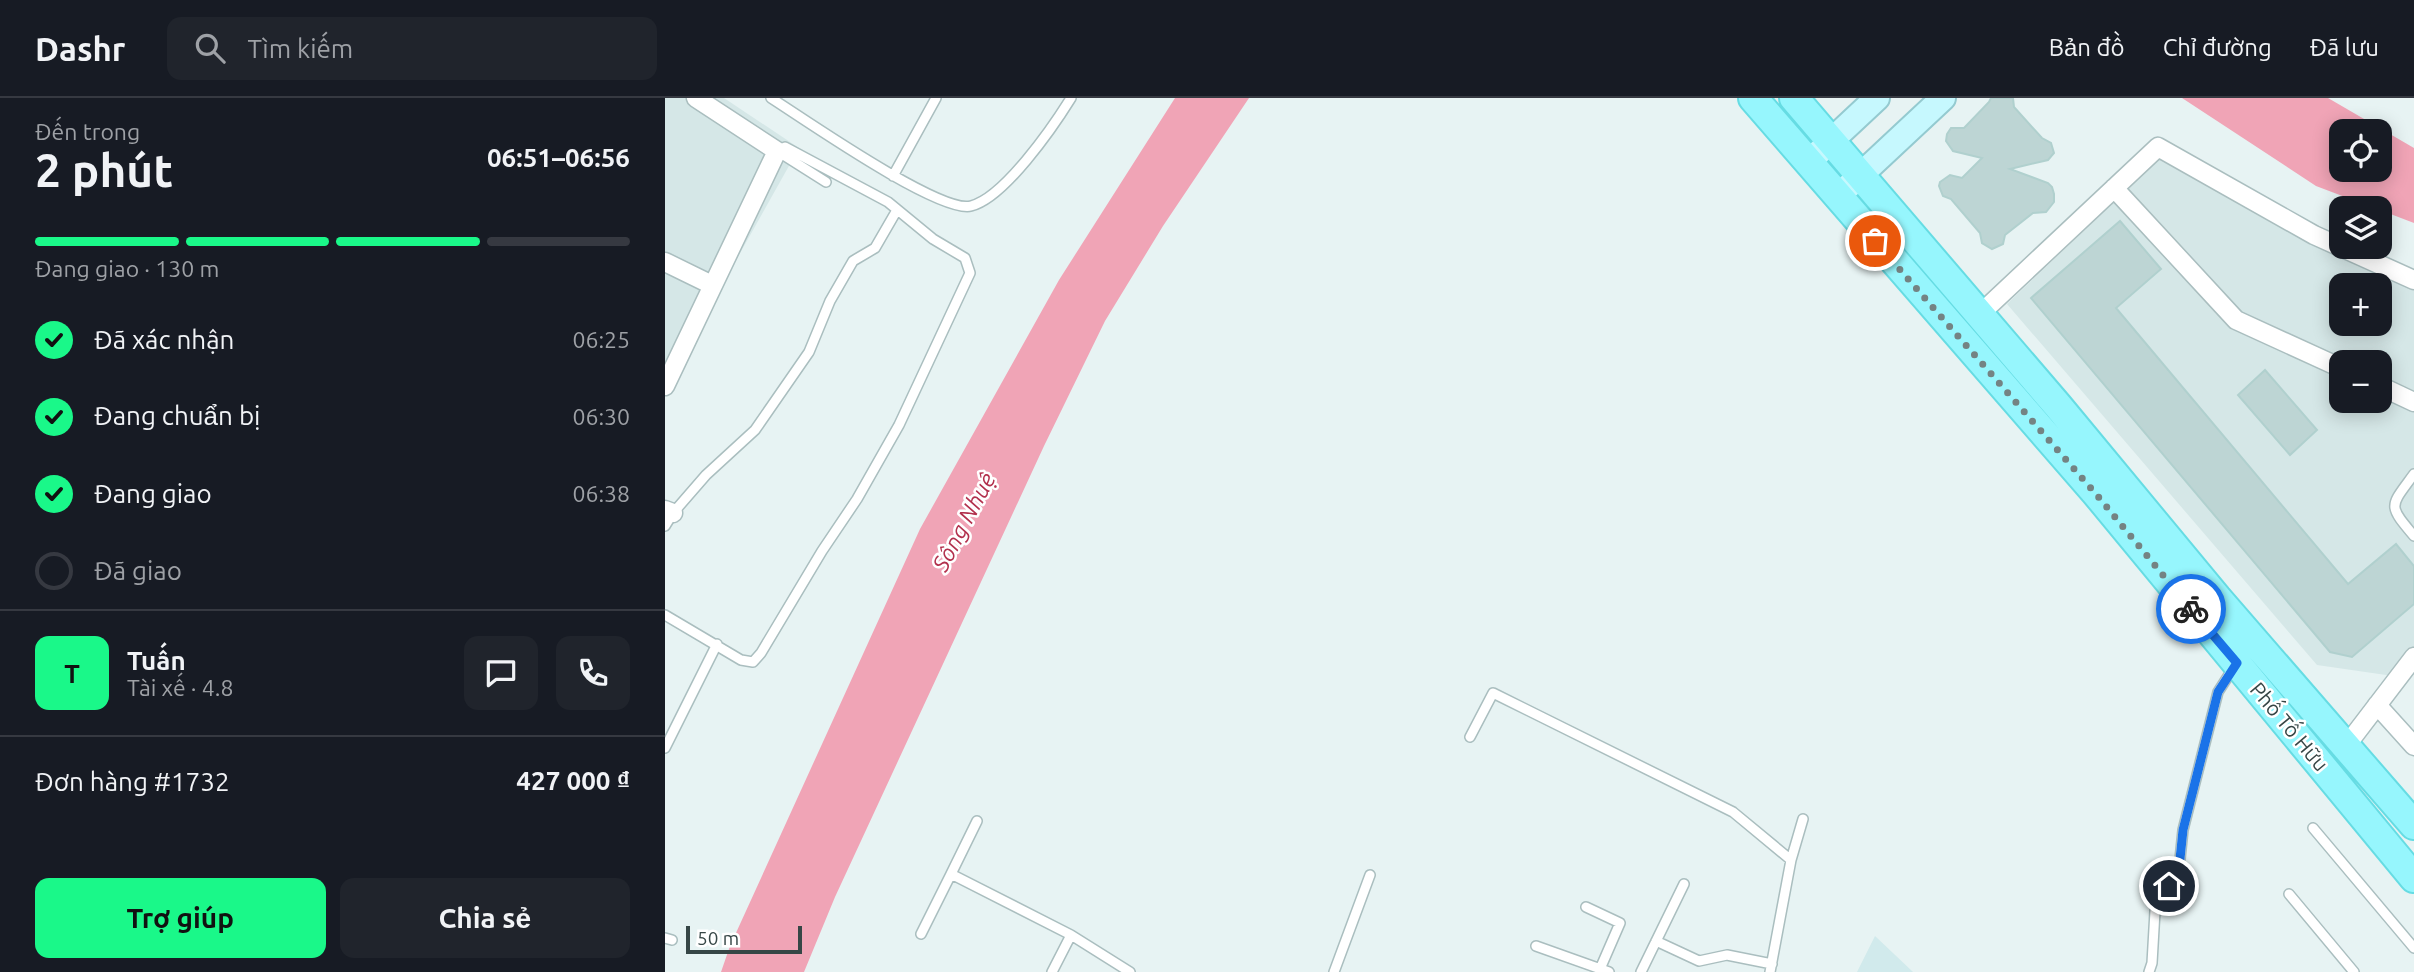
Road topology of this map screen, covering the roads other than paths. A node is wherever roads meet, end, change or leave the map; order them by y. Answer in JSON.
{"nodes":[{"id":1,"x":696,"y":98,"type":"edge"},
{"id":2,"x":771,"y":98,"type":"edge"},
{"id":3,"x":936,"y":98,"type":"edge"},
{"id":4,"x":1071,"y":98,"type":"edge"},
{"id":5,"x":1753,"y":98,"type":"edge"},
{"id":6,"x":1794,"y":98,"type":"edge"},
{"id":7,"x":1877,"y":98,"type":"edge"},
{"id":8,"x":1943,"y":98,"type":"edge"},
{"id":9,"x":1832,"y":141,"type":"junction"},
{"id":10,"x":777,"y":151,"type":"junction"},
{"id":11,"x":1808,"y":163,"type":"junction"},
{"id":12,"x":1862,"y":175,"type":"junction"},
{"id":13,"x":893,"y":176,"type":"junction"},
{"id":14,"x":826,"y":182,"type":"dead end"},
{"id":15,"x":2114,"y":188,"type":"junction"},
{"id":16,"x":1837,"y":197,"type":"junction"},
{"id":17,"x":897,"y":210,"type":"junction"},
{"id":18,"x":665,"y":262,"type":"edge"},
{"id":19,"x":2414,"y":280,"type":"edge"},
{"id":20,"x":712,"y":285,"type":"junction"},
{"id":21,"x":1979,"y":315,"type":"junction"},
{"id":22,"x":2329,"y":363,"type":"edge"},
{"id":23,"x":665,"y":386,"type":"edge"},
{"id":24,"x":2392,"y":392,"type":"edge"},
{"id":25,"x":2414,"y":402,"type":"edge"},
{"id":26,"x":2058,"y":406,"type":"junction"},
{"id":27,"x":2038,"y":427,"type":"junction"},
{"id":28,"x":2414,"y":474,"type":"edge"},
{"id":29,"x":668,"y":517,"type":"edge"},
{"id":30,"x":2414,"y":536,"type":"edge"},
{"id":31,"x":665,"y":615,"type":"edge"},
{"id":32,"x":717,"y":644,"type":"junction"},
{"id":33,"x":2414,"y":657,"type":"edge"},
{"id":34,"x":2237,"y":663,"type":"junction"},
{"id":35,"x":2377,"y":705,"type":"junction"},
{"id":36,"x":1470,"y":737,"type":"dead end"},
{"id":37,"x":2346,"y":746,"type":"junction"},
{"id":38,"x":2414,"y":746,"type":"edge"},
{"id":39,"x":665,"y":748,"type":"edge"},
{"id":40,"x":1803,"y":819,"type":"dead end"},
{"id":41,"x":977,"y":821,"type":"dead end"},
{"id":42,"x":2414,"y":825,"type":"edge"},
{"id":43,"x":2313,"y":828,"type":"dead end"},
{"id":44,"x":1791,"y":860,"type":"junction"},
{"id":45,"x":950,"y":874,"type":"junction"},
{"id":46,"x":1370,"y":874,"type":"dead end"},
{"id":47,"x":2414,"y":878,"type":"edge"},
{"id":48,"x":1684,"y":884,"type":"dead end"},
{"id":49,"x":2289,"y":894,"type":"dead end"},
{"id":50,"x":1586,"y":906,"type":"dead end"},
{"id":51,"x":921,"y":934,"type":"dead end"},
{"id":52,"x":1071,"y":935,"type":"junction"},
{"id":53,"x":1656,"y":941,"type":"junction"},
{"id":54,"x":1536,"y":946,"type":"dead end"},
{"id":55,"x":2414,"y":948,"type":"edge"},
{"id":56,"x":1771,"y":968,"type":"edge"},
{"id":57,"x":1605,"y":970,"type":"edge"},
{"id":58,"x":1052,"y":972,"type":"edge"},
{"id":59,"x":1130,"y":972,"type":"edge"},
{"id":60,"x":1334,"y":972,"type":"edge"},
{"id":61,"x":1641,"y":972,"type":"edge"},
{"id":62,"x":2149,"y":972,"type":"edge"},
{"id":63,"x":2354,"y":972,"type":"edge"}],
"edges":[{"from":1,"to":10,"type":"street"},
{"from":2,"to":13,"type":"lane"},
{"from":3,"to":13,"type":"lane"},
{"from":4,"to":13,"type":"lane"},
{"from":5,"to":11,"type":"main road","name":"Phố Tố Hữu"},
{"from":6,"to":9,"type":"main road","name":"Phố Tố Hữu"},
{"from":7,"to":9,"type":"main road"},
{"from":8,"to":12,"type":"main road"},
{"from":9,"to":11,"type":"main road"},
{"from":9,"to":12,"type":"main road","name":"Phố Tố Hữu"},
{"from":10,"to":14,"type":"lane"},
{"from":10,"to":17,"type":"lane"},
{"from":10,"to":20,"type":"street"},
{"from":11,"to":16,"type":"main road","name":"Phố Tố Hữu"},
{"from":12,"to":16,"type":"main road"},
{"from":12,"to":21,"type":"main road","name":"Phố Tố Hữu"},
{"from":15,"to":19,"type":"street"},
{"from":15,"to":21,"type":"street"},
{"from":15,"to":22,"type":"street"},
{"from":16,"to":27,"type":"main road","name":"Phố Tố Hữu"},
{"from":17,"to":29,"type":"lane"},
{"from":17,"to":32,"type":"lane"},
{"from":18,"to":20,"type":"street"},
{"from":20,"to":23,"type":"street"},
{"from":21,"to":26,"type":"main road","name":"Phố Tố Hữu"},
{"from":24,"to":25,"type":"street"},
{"from":26,"to":27,"type":"main road"},
{"from":26,"to":37,"type":"main road","name":"Phố Tố Hữu"},
{"from":27,"to":34,"type":"main road","name":"Phố Tố Hữu"},
{"from":28,"to":30,"type":"lane"},
{"from":31,"to":32,"type":"lane"},
{"from":32,"to":39,"type":"lane"},
{"from":33,"to":35,"type":"street"},
{"from":34,"to":47,"type":"main road","name":"Phố Tố Hữu"},
{"from":34,"to":62,"type":"lane"},
{"from":35,"to":37,"type":"street"},
{"from":35,"to":38,"type":"street"},
{"from":36,"to":44,"type":"lane"},
{"from":37,"to":42,"type":"main road","name":"Phố Tố Hữu"},
{"from":40,"to":44,"type":"lane"},
{"from":41,"to":45,"type":"lane"},
{"from":43,"to":55,"type":"lane"},
{"from":44,"to":56,"type":"lane"},
{"from":45,"to":51,"type":"lane"},
{"from":45,"to":52,"type":"lane"},
{"from":46,"to":60,"type":"lane"},
{"from":48,"to":53,"type":"lane"},
{"from":49,"to":63,"type":"lane"},
{"from":50,"to":57,"type":"lane"},
{"from":52,"to":58,"type":"lane"},
{"from":52,"to":59,"type":"lane"},
{"from":53,"to":56,"type":"lane"},
{"from":53,"to":61,"type":"lane"},
{"from":54,"to":57,"type":"lane"}]}
